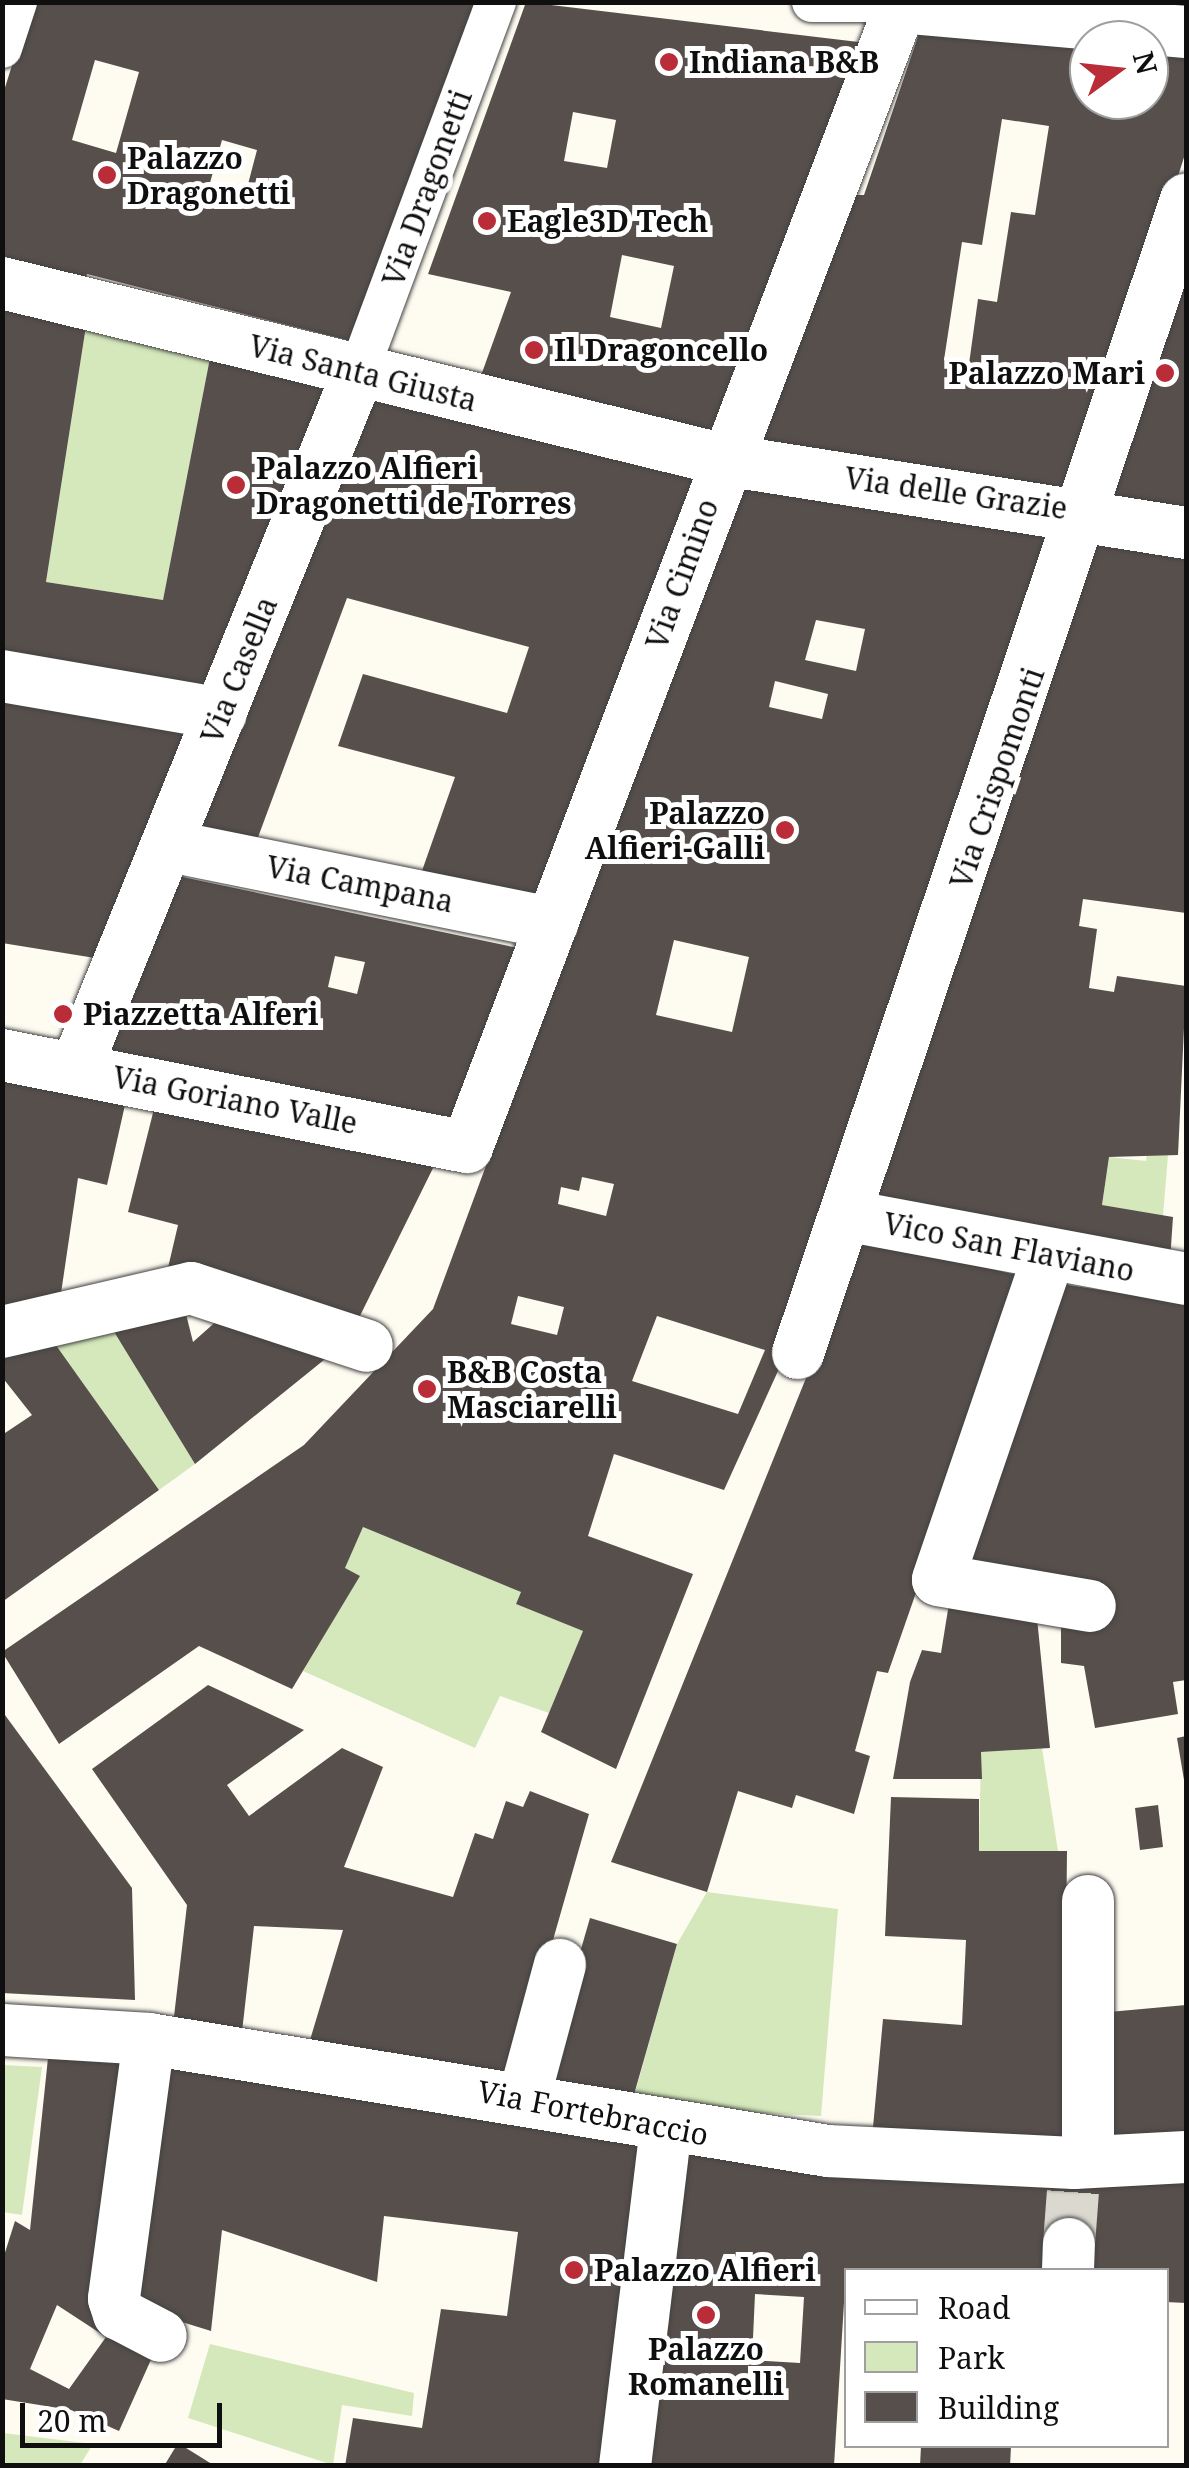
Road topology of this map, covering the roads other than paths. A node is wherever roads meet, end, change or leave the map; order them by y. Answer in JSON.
{"nodes":[{"id":1,"x":16,"y":2,"type":"edge"},
{"id":2,"x":496,"y":2,"type":"edge"},
{"id":3,"x":812,"y":2,"type":"edge"},
{"id":4,"x":901,"y":4,"type":"edge"},
{"id":5,"x":1186,"y":32,"type":"edge"},
{"id":6,"x":2,"y":48,"type":"edge"},
{"id":7,"x":1186,"y":200,"type":"edge"},
{"id":8,"x":2,"y":284,"type":"edge"},
{"id":9,"x":358,"y":373,"type":"junction"},
{"id":10,"x":725,"y":460,"type":"junction"},
{"id":11,"x":1086,"y":512,"type":"junction"},
{"id":12,"x":1186,"y":533,"type":"edge"},
{"id":13,"x":2,"y":676,"type":"edge"},
{"id":14,"x":221,"y":714,"type":"junction"},
{"id":15,"x":169,"y":846,"type":"junction"},
{"id":16,"x":552,"y":922,"type":"junction"},
{"id":17,"x":2,"y":1055,"type":"edge"},
{"id":18,"x":76,"y":1068,"type":"junction"},
{"id":19,"x":467,"y":1147,"type":"joint"},
{"id":20,"x":850,"y":1216,"type":"junction"},
{"id":21,"x":1049,"y":1255,"type":"junction"},
{"id":22,"x":1181,"y":1275,"type":"edge"},
{"id":23,"x":2,"y":1332,"type":"edge"},
{"id":24,"x":366,"y":1346,"type":"dead end"},
{"id":25,"x":798,"y":1354,"type":"dead end"},
{"id":26,"x":1090,"y":1606,"type":"dead end"},
{"id":27,"x":1088,"y":1901,"type":"dead end"},
{"id":28,"x":560,"y":1965,"type":"dead end"},
{"id":29,"x":2,"y":2030,"type":"edge"},
{"id":30,"x":149,"y":2039,"type":"junction"},
{"id":31,"x":524,"y":2098,"type":"junction"},
{"id":32,"x":666,"y":2129,"type":"junction"},
{"id":33,"x":1186,"y":2157,"type":"edge"},
{"id":34,"x":1079,"y":2168,"type":"junction"},
{"id":35,"x":161,"y":2336,"type":"dead end"},
{"id":36,"x":625,"y":2466,"type":"edge"}],
"edges":[{"from":1,"to":6,"type":"street"},
{"from":2,"to":9,"type":"street","name":"Via Dragonetti"},
{"from":3,"to":4,"type":"street"},
{"from":4,"to":5,"type":"street"},
{"from":4,"to":10,"type":"street","name":"Via Cimino"},
{"from":7,"to":11,"type":"street","name":"Via Crispomonti"},
{"from":8,"to":9,"type":"street","name":"Via Santa Giusta"},
{"from":9,"to":10,"type":"street","name":"Via Santa Giusta"},
{"from":9,"to":14,"type":"street","name":"Via Casella"},
{"from":10,"to":11,"type":"street","name":"Via delle Grazie"},
{"from":10,"to":16,"type":"street","name":"Via Cimino"},
{"from":11,"to":12,"type":"street","name":"Via delle Grazie"},
{"from":11,"to":20,"type":"street","name":"Via Crispomonti"},
{"from":13,"to":14,"type":"street"},
{"from":14,"to":15,"type":"street","name":"Via Casella"},
{"from":15,"to":16,"type":"street","name":"Via Campana"},
{"from":15,"to":18,"type":"street","name":"Via Casella"},
{"from":16,"to":19,"type":"street","name":"Via Cimino"},
{"from":17,"to":18,"type":"street","name":"Via Goriano Valle"},
{"from":18,"to":19,"type":"street","name":"Via Goriano Valle"},
{"from":20,"to":21,"type":"street","name":"Vico San Flaviano"},
{"from":20,"to":25,"type":"street","name":"Via Crispomonti"},
{"from":21,"to":22,"type":"street","name":"Vico San Flaviano"},
{"from":21,"to":26,"type":"street"},
{"from":23,"to":24,"type":"street"},
{"from":27,"to":34,"type":"street"},
{"from":28,"to":31,"type":"street"},
{"from":29,"to":30,"type":"street","name":"Via Fortebraccio"},
{"from":30,"to":31,"type":"street","name":"Via Fortebraccio"},
{"from":30,"to":35,"type":"street"},
{"from":31,"to":32,"type":"street","name":"Via Fortebraccio"},
{"from":32,"to":34,"type":"street","name":"Via Fortebraccio"},
{"from":32,"to":36,"type":"street"},
{"from":33,"to":34,"type":"street","name":"Via Fortebraccio"}]}
